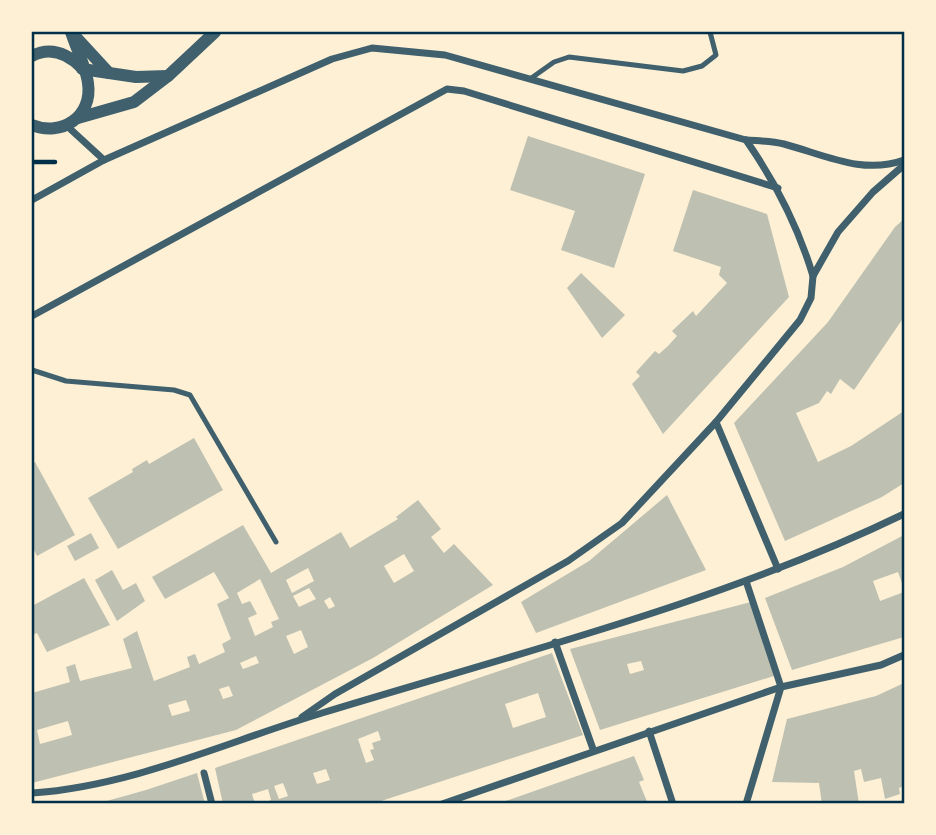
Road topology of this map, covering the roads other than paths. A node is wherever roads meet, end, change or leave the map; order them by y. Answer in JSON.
{"nodes":[{"id":1,"x":71,"y":32,"type":"edge"},
{"id":2,"x":215,"y":32,"type":"edge"},
{"id":3,"x":710,"y":32,"type":"edge"},
{"id":4,"x":32,"y":56,"type":"edge"},
{"id":5,"x":82,"y":69,"type":"junction"},
{"id":6,"x":110,"y":73,"type":"junction"},
{"id":7,"x":168,"y":76,"type":"junction"},
{"id":8,"x":530,"y":79,"type":"junction"},
{"id":9,"x":73,"y":122,"type":"junction"},
{"id":10,"x":32,"y":125,"type":"edge"},
{"id":11,"x":747,"y":140,"type":"junction"},
{"id":12,"x":104,"y":160,"type":"junction"},
{"id":13,"x":905,"y":160,"type":"edge"},
{"id":14,"x":905,"y":165,"type":"edge"},
{"id":15,"x":778,"y":188,"type":"junction"},
{"id":16,"x":32,"y":200,"type":"edge"},
{"id":17,"x":813,"y":276,"type":"junction"},
{"id":18,"x":32,"y":316,"type":"edge"},
{"id":19,"x":32,"y":370,"type":"edge"},
{"id":20,"x":716,"y":422,"type":"junction"},
{"id":21,"x":905,"y":514,"type":"edge"},
{"id":22,"x":275,"y":542,"type":"dead end"},
{"id":23,"x":778,"y":569,"type":"junction"},
{"id":24,"x":746,"y":581,"type":"junction"},
{"id":25,"x":555,"y":642,"type":"junction"},
{"id":26,"x":905,"y":655,"type":"edge"},
{"id":27,"x":781,"y":687,"type":"junction"},
{"id":28,"x":297,"y":720,"type":"junction"},
{"id":29,"x":649,"y":730,"type":"junction"},
{"id":30,"x":593,"y":749,"type":"junction"},
{"id":31,"x":204,"y":773,"type":"dead end"},
{"id":32,"x":32,"y":793,"type":"edge"},
{"id":33,"x":212,"y":803,"type":"edge"},
{"id":34,"x":442,"y":803,"type":"edge"},
{"id":35,"x":673,"y":803,"type":"edge"},
{"id":36,"x":746,"y":803,"type":"edge"}],
"edges":[{"from":1,"to":5,"type":"street"},
{"from":1,"to":6,"type":"street"},
{"from":2,"to":7,"type":"street"},
{"from":3,"to":8,"type":"lane"},
{"from":4,"to":5,"type":"street"},
{"from":5,"to":6,"type":"street"},
{"from":5,"to":9,"type":"street"},
{"from":6,"to":7,"type":"street"},
{"from":7,"to":9,"type":"street"},
{"from":8,"to":11,"type":"street"},
{"from":8,"to":12,"type":"street"},
{"from":9,"to":10,"type":"street"},
{"from":9,"to":12,"type":"street"},
{"from":11,"to":13,"type":"street"},
{"from":11,"to":15,"type":"street"},
{"from":12,"to":16,"type":"street"},
{"from":14,"to":17,"type":"street"},
{"from":15,"to":17,"type":"street"},
{"from":15,"to":18,"type":"street"},
{"from":17,"to":20,"type":"street"},
{"from":19,"to":22,"type":"lane"},
{"from":20,"to":23,"type":"street"},
{"from":20,"to":28,"type":"street"},
{"from":21,"to":23,"type":"street"},
{"from":23,"to":24,"type":"street"},
{"from":24,"to":25,"type":"street"},
{"from":24,"to":27,"type":"street"},
{"from":25,"to":28,"type":"street"},
{"from":25,"to":30,"type":"street"},
{"from":26,"to":27,"type":"street"},
{"from":27,"to":29,"type":"street"},
{"from":27,"to":36,"type":"street"},
{"from":28,"to":32,"type":"street"},
{"from":29,"to":30,"type":"street"},
{"from":29,"to":35,"type":"street"},
{"from":30,"to":34,"type":"street"},
{"from":31,"to":33,"type":"street"}]}
